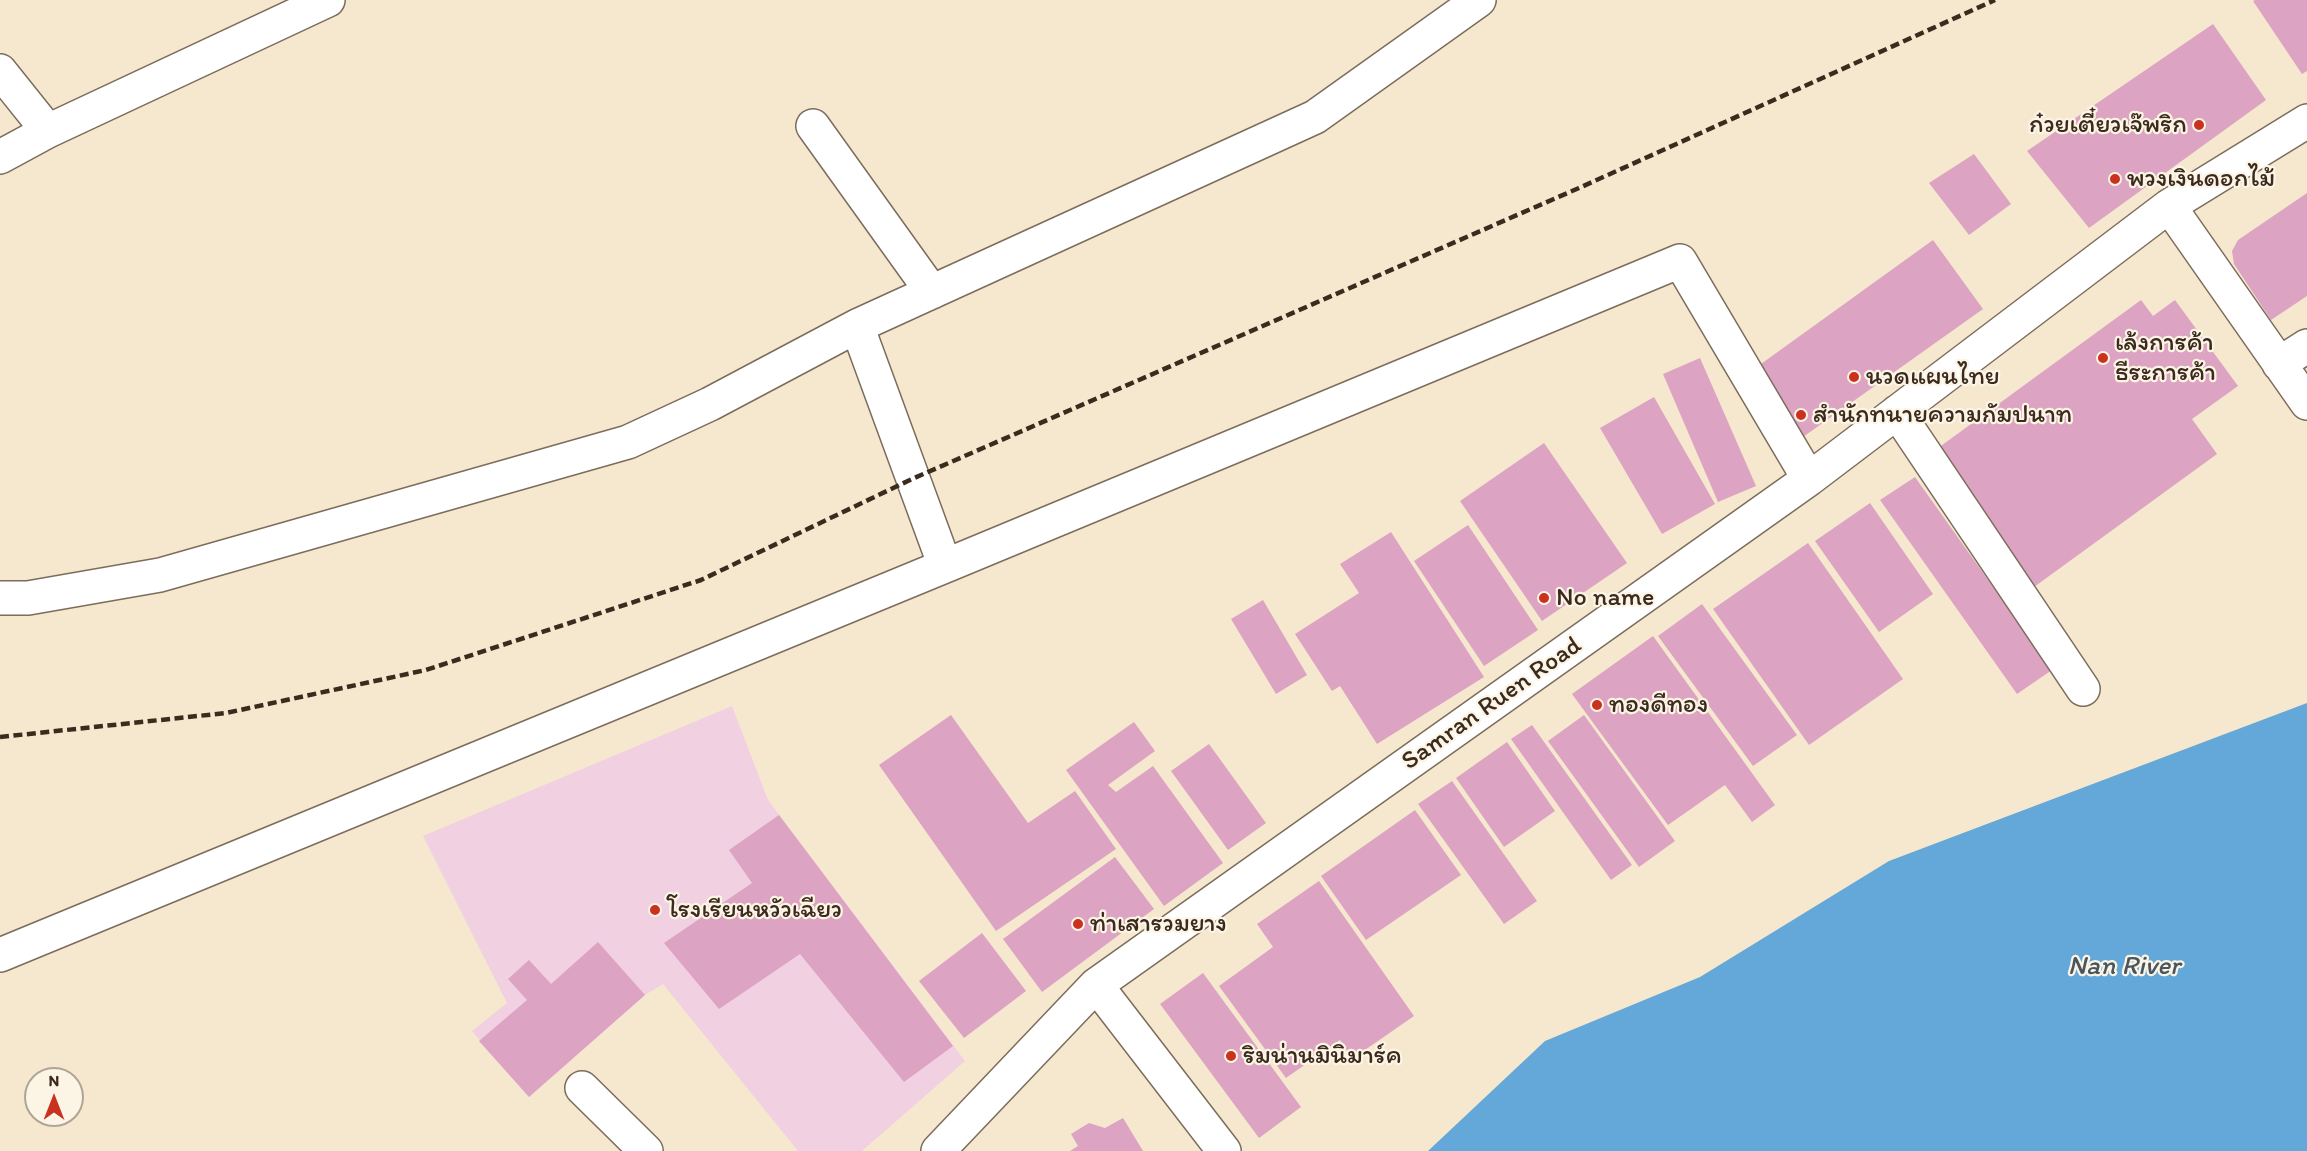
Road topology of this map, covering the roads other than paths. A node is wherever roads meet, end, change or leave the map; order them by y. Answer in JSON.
{"nodes":[{"id":1,"x":328,"y":0,"type":"edge"},
{"id":2,"x":1474,"y":2,"type":"edge"},
{"id":3,"x":0,"y":71,"type":"edge"},
{"id":4,"x":2307,"y":121,"type":"edge"},
{"id":5,"x":813,"y":126,"type":"dead end"},
{"id":6,"x":48,"y":131,"type":"junction"},
{"id":7,"x":0,"y":157,"type":"edge"},
{"id":8,"x":2169,"y":206,"type":"junction"},
{"id":9,"x":932,"y":292,"type":"junction"},
{"id":10,"x":857,"y":326,"type":"junction"},
{"id":11,"x":2307,"y":346,"type":"edge"},
{"id":12,"x":2280,"y":364,"type":"junction"},
{"id":13,"x":2307,"y":403,"type":"edge"},
{"id":14,"x":1897,"y":412,"type":"junction"},
{"id":15,"x":1809,"y":479,"type":"junction"},
{"id":16,"x":945,"y":566,"type":"junction"},
{"id":17,"x":0,"y":598,"type":"edge"},
{"id":18,"x":2083,"y":689,"type":"dead end"},
{"id":19,"x":0,"y":955,"type":"edge"},
{"id":20,"x":1096,"y":985,"type":"junction"},
{"id":21,"x":582,"y":1088,"type":"dead end"},
{"id":22,"x":646,"y":1151,"type":"edge"},
{"id":23,"x":938,"y":1151,"type":"edge"},
{"id":24,"x":1224,"y":1151,"type":"edge"}],
"edges":[{"from":1,"to":6,"type":"street"},
{"from":2,"to":9,"type":"street"},
{"from":3,"to":6,"type":"street"},
{"from":4,"to":8,"type":"street","name":"Samran Ruen Road"},
{"from":5,"to":9,"type":"street"},
{"from":6,"to":7,"type":"street"},
{"from":8,"to":12,"type":"street"},
{"from":8,"to":14,"type":"street","name":"Samran Ruen Road"},
{"from":9,"to":10,"type":"street"},
{"from":10,"to":16,"type":"street"},
{"from":10,"to":17,"type":"street"},
{"from":11,"to":12,"type":"street"},
{"from":12,"to":13,"type":"street"},
{"from":14,"to":15,"type":"street","name":"Samran Ruen Road"},
{"from":14,"to":18,"type":"street"},
{"from":15,"to":16,"type":"street"},
{"from":15,"to":20,"type":"street","name":"Samran Ruen Road"},
{"from":16,"to":19,"type":"street"},
{"from":20,"to":23,"type":"street","name":"Samran Ruen Road"},
{"from":20,"to":24,"type":"street"},
{"from":21,"to":22,"type":"street"}]}
